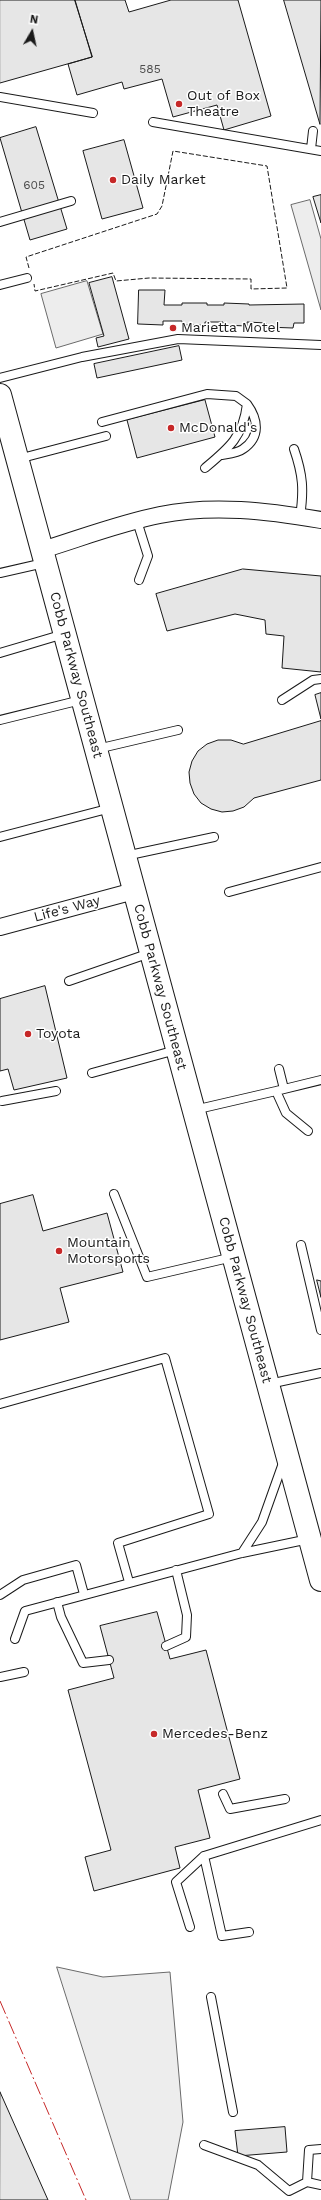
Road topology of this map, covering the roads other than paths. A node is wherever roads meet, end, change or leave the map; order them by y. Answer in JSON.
{"nodes":[{"id":1,"x":0,"y":97,"type":"edge"},
{"id":2,"x":93,"y":113,"type":"dead end"},
{"id":3,"x":153,"y":122,"type":"dead end"},
{"id":4,"x":313,"y":131,"type":"dead end"},
{"id":5,"x":311,"y":149,"type":"junction"},
{"id":6,"x":321,"y":151,"type":"edge"},
{"id":7,"x":71,"y":201,"type":"dead end"},
{"id":8,"x":0,"y":222,"type":"edge"},
{"id":9,"x":27,"y":278,"type":"dead end"},
{"id":10,"x":0,"y":285,"type":"edge"},
{"id":11,"x":321,"y":345,"type":"edge"},
{"id":12,"x":0,"y":378,"type":"edge"},
{"id":13,"x":1,"y":404,"type":"edge"},
{"id":14,"x":247,"y":404,"type":"junction"},
{"id":15,"x":102,"y":422,"type":"dead end"},
{"id":16,"x":106,"y":436,"type":"dead end"},
{"id":17,"x":294,"y":449,"type":"dead end"},
{"id":18,"x":219,"y":456,"type":"junction"},
{"id":19,"x":18,"y":459,"type":"junction"},
{"id":20,"x":205,"y":468,"type":"dead end"},
{"id":21,"x":300,"y":516,"type":"junction"},
{"id":22,"x":321,"y":520,"type":"edge"},
{"id":23,"x":137,"y":521,"type":"junction"},
{"id":24,"x":44,"y":556,"type":"junction"},
{"id":25,"x":0,"y":573,"type":"edge"},
{"id":26,"x":138,"y":580,"type":"dead end"},
{"id":27,"x":65,"y":634,"type":"junction"},
{"id":28,"x":0,"y":653,"type":"edge"},
{"id":29,"x":321,"y":679,"type":"edge"},
{"id":30,"x":83,"y":700,"type":"junction"},
{"id":31,"x":282,"y":700,"type":"dead end"},
{"id":32,"x":0,"y":720,"type":"edge"},
{"id":33,"x":178,"y":730,"type":"dead end"},
{"id":34,"x":96,"y":749,"type":"junction"},
{"id":35,"x":112,"y":808,"type":"junction"},
{"id":36,"x":0,"y":837,"type":"edge"},
{"id":37,"x":214,"y":838,"type":"dead end"},
{"id":38,"x":124,"y":856,"type":"junction"},
{"id":39,"x":321,"y":867,"type":"edge"},
{"id":40,"x":134,"y":891,"type":"junction"},
{"id":41,"x":229,"y":892,"type":"dead end"},
{"id":42,"x":0,"y":927,"type":"edge"},
{"id":43,"x":151,"y":953,"type":"junction"},
{"id":44,"x":69,"y":981,"type":"dead end"},
{"id":45,"x":177,"y":1049,"type":"junction"},
{"id":46,"x":279,"y":1069,"type":"dead end"},
{"id":47,"x":92,"y":1072,"type":"dead end"},
{"id":48,"x":321,"y":1080,"type":"edge"},
{"id":49,"x":280,"y":1090,"type":"junction"},
{"id":50,"x":56,"y":1091,"type":"dead end"},
{"id":51,"x":2,"y":1101,"type":"dead end"},
{"id":52,"x":194,"y":1110,"type":"junction"},
{"id":53,"x":308,"y":1131,"type":"dead end"},
{"id":54,"x":114,"y":1194,"type":"dead end"},
{"id":55,"x":301,"y":1245,"type":"dead end"},
{"id":56,"x":234,"y":1256,"type":"junction"},
{"id":57,"x":321,"y":1330,"type":"edge"},
{"id":58,"x":321,"y":1372,"type":"edge"},
{"id":59,"x":268,"y":1384,"type":"junction"},
{"id":60,"x":0,"y":1404,"type":"edge"},
{"id":61,"x":286,"y":1451,"type":"junction"},
{"id":62,"x":309,"y":1538,"type":"junction"},
{"id":63,"x":242,"y":1553,"type":"junction"},
{"id":64,"x":176,"y":1570,"type":"junction"},
{"id":65,"x":321,"y":1580,"type":"edge"},
{"id":66,"x":130,"y":1582,"type":"junction"},
{"id":67,"x":84,"y":1594,"type":"junction"},
{"id":68,"x":0,"y":1595,"type":"edge"},
{"id":69,"x":57,"y":1602,"type":"junction"},
{"id":70,"x":14,"y":1639,"type":"dead end"},
{"id":71,"x":166,"y":1646,"type":"dead end"},
{"id":72,"x":109,"y":1660,"type":"dead end"},
{"id":73,"x":24,"y":1672,"type":"dead end"},
{"id":74,"x":0,"y":1677,"type":"edge"},
{"id":75,"x":223,"y":1794,"type":"dead end"},
{"id":76,"x":285,"y":1798,"type":"dead end"},
{"id":77,"x":320,"y":1820,"type":"edge"},
{"id":78,"x":204,"y":1856,"type":"junction"},
{"id":79,"x":190,"y":1927,"type":"dead end"},
{"id":80,"x":249,"y":1932,"type":"dead end"},
{"id":81,"x":211,"y":1997,"type":"dead end"},
{"id":82,"x":233,"y":2112,"type":"dead end"},
{"id":83,"x":204,"y":2145,"type":"dead end"},
{"id":84,"x":321,"y":2149,"type":"edge"},
{"id":85,"x":307,"y":2182,"type":"junction"},
{"id":86,"x":321,"y":2185,"type":"edge"}],
"edges":[{"from":1,"to":2,"type":"lane"},
{"from":3,"to":5,"type":"lane"},
{"from":4,"to":5,"type":"lane"},
{"from":5,"to":6,"type":"lane"},
{"from":7,"to":8,"type":"lane"},
{"from":9,"to":10,"type":"lane"},
{"from":11,"to":12,"type":"lane"},
{"from":13,"to":19,"type":"main road","name":"Cobb Parkway Southeast"},
{"from":14,"to":15,"type":"lane"},
{"from":14,"to":18,"type":"lane"},
{"from":14,"to":18,"type":"lane"},
{"from":16,"to":19,"type":"lane"},
{"from":17,"to":21,"type":"lane"},
{"from":18,"to":20,"type":"lane"},
{"from":19,"to":24,"type":"main road","name":"Cobb Parkway Southeast"},
{"from":21,"to":22,"type":"street"},
{"from":21,"to":23,"type":"street"},
{"from":23,"to":24,"type":"street"},
{"from":23,"to":26,"type":"lane"},
{"from":24,"to":25,"type":"lane"},
{"from":24,"to":27,"type":"main road","name":"Cobb Parkway Southeast"},
{"from":27,"to":28,"type":"lane"},
{"from":27,"to":30,"type":"main road","name":"Cobb Parkway Southeast"},
{"from":29,"to":31,"type":"lane"},
{"from":30,"to":32,"type":"lane"},
{"from":30,"to":34,"type":"main road","name":"Cobb Parkway Southeast"},
{"from":33,"to":34,"type":"lane"},
{"from":34,"to":35,"type":"main road","name":"Cobb Parkway Southeast"},
{"from":35,"to":36,"type":"lane"},
{"from":35,"to":38,"type":"main road","name":"Cobb Parkway Southeast"},
{"from":37,"to":38,"type":"lane"},
{"from":38,"to":40,"type":"main road","name":"Cobb Parkway Southeast"},
{"from":39,"to":41,"type":"lane"},
{"from":40,"to":42,"type":"street","name":"Life's Way"},
{"from":40,"to":43,"type":"main road","name":"Cobb Parkway Southeast"},
{"from":43,"to":44,"type":"lane"},
{"from":43,"to":45,"type":"main road","name":"Cobb Parkway Southeast"},
{"from":45,"to":47,"type":"lane"},
{"from":45,"to":52,"type":"main road","name":"Cobb Parkway Southeast"},
{"from":46,"to":49,"type":"lane"},
{"from":48,"to":49,"type":"lane"},
{"from":49,"to":52,"type":"lane"},
{"from":49,"to":53,"type":"lane"},
{"from":50,"to":51,"type":"lane"},
{"from":52,"to":56,"type":"main road","name":"Cobb Parkway Southeast"},
{"from":54,"to":56,"type":"lane"},
{"from":55,"to":57,"type":"lane"},
{"from":56,"to":59,"type":"main road","name":"Cobb Parkway Southeast"},
{"from":58,"to":59,"type":"lane"},
{"from":59,"to":61,"type":"main road","name":"Cobb Parkway Southeast"},
{"from":60,"to":66,"type":"lane"},
{"from":61,"to":62,"type":"main road","name":"Cobb Parkway Southeast"},
{"from":61,"to":63,"type":"lane"},
{"from":62,"to":63,"type":"lane"},
{"from":62,"to":65,"type":"main road","name":"Cobb Parkway Southeast"},
{"from":63,"to":64,"type":"lane"},
{"from":64,"to":66,"type":"lane"},
{"from":64,"to":71,"type":"lane"},
{"from":66,"to":67,"type":"lane"},
{"from":67,"to":68,"type":"lane"},
{"from":67,"to":69,"type":"lane"},
{"from":69,"to":70,"type":"lane"},
{"from":69,"to":72,"type":"lane"},
{"from":73,"to":74,"type":"lane"},
{"from":75,"to":76,"type":"lane"},
{"from":77,"to":78,"type":"lane"},
{"from":78,"to":79,"type":"lane"},
{"from":78,"to":80,"type":"lane"},
{"from":81,"to":82,"type":"lane"},
{"from":83,"to":85,"type":"lane"},
{"from":84,"to":85,"type":"lane"},
{"from":85,"to":86,"type":"lane"}]}
